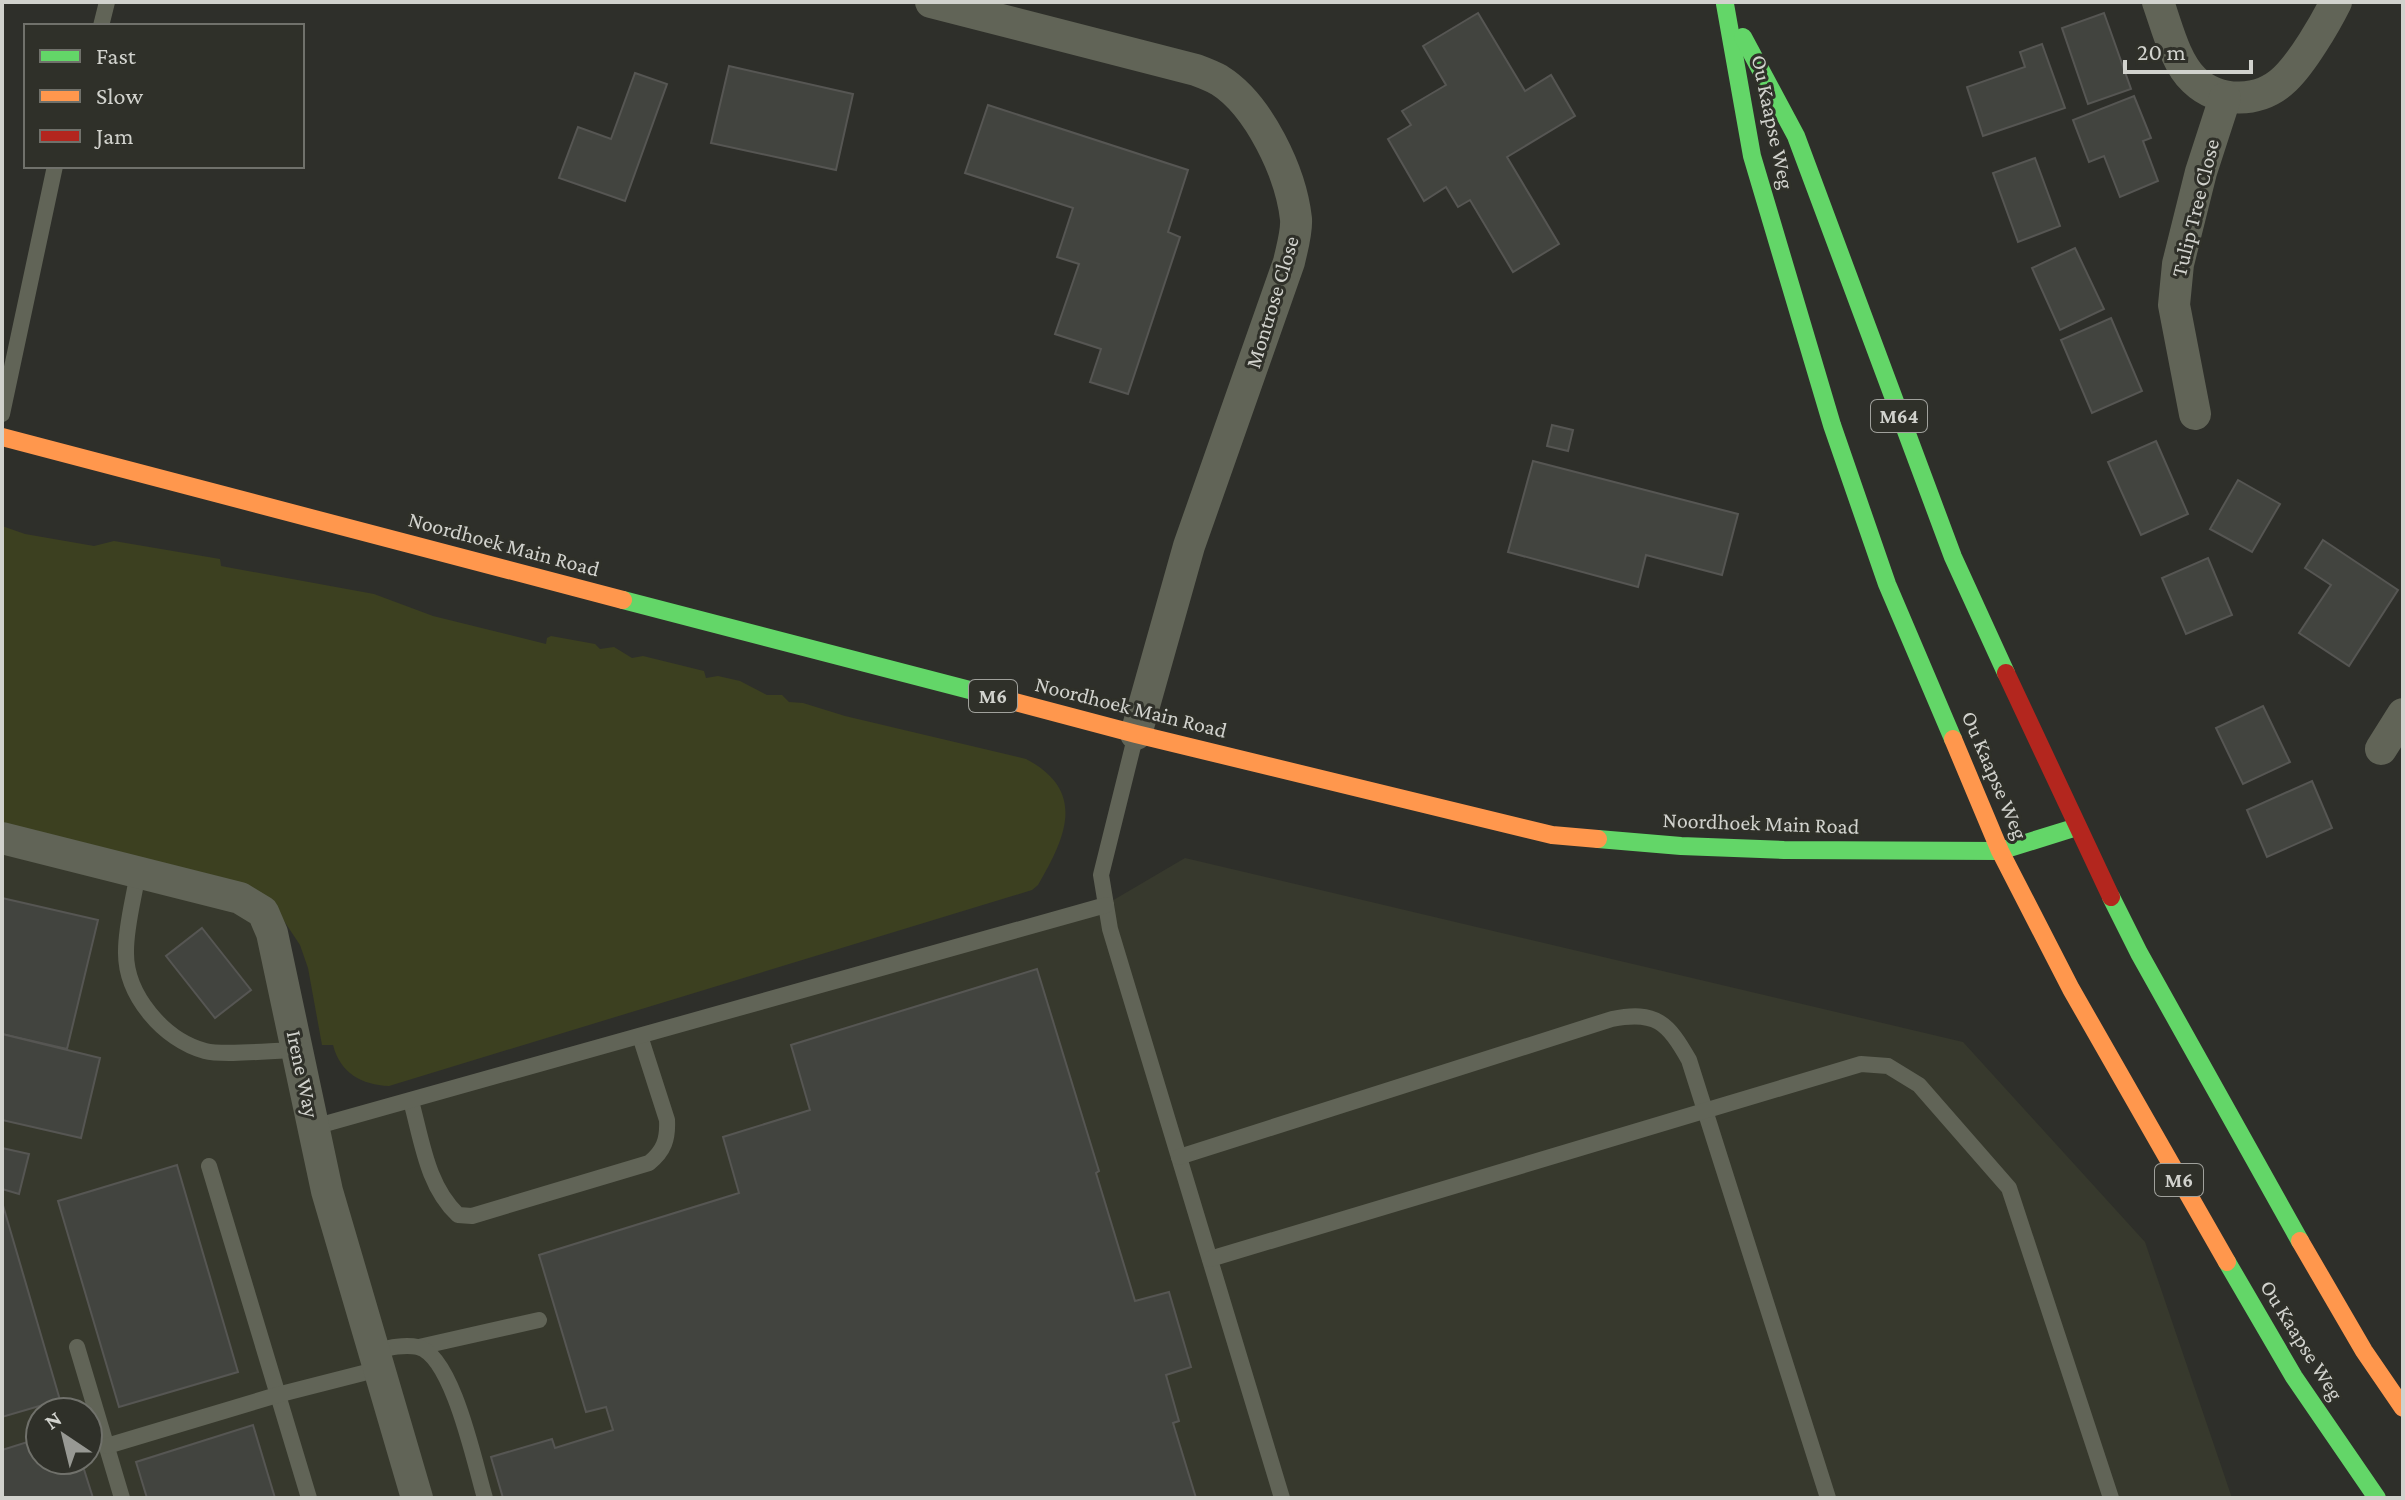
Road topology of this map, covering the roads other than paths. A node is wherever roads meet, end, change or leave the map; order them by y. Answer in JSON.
{"nodes":[{"id":1,"x":107,"y":2,"type":"edge"},
{"id":2,"x":931,"y":2,"type":"edge"},
{"id":3,"x":2158,"y":2,"type":"edge"},
{"id":4,"x":2336,"y":2,"type":"edge"},
{"id":5,"x":1725,"y":3,"type":"edge"},
{"id":6,"x":102,"y":24,"type":"edge"},
{"id":7,"x":2225,"y":98,"type":"junction"},
{"id":8,"x":55,"y":168,"type":"edge"},
{"id":9,"x":2,"y":414,"type":"edge"},
{"id":10,"x":2195,"y":414,"type":"dead end"},
{"id":11,"x":2,"y":437,"type":"edge"},
{"id":12,"x":2403,"y":714,"type":"edge"},
{"id":13,"x":1136,"y":734,"type":"junction"},
{"id":14,"x":2381,"y":749,"type":"dead end"},
{"id":15,"x":2077,"y":827,"type":"junction"},
{"id":16,"x":2,"y":838,"type":"edge"},
{"id":17,"x":2000,"y":851,"type":"junction"},
{"id":18,"x":138,"y":872,"type":"junction"},
{"id":19,"x":1106,"y":905,"type":"junction"},
{"id":20,"x":640,"y":1036,"type":"junction"},
{"id":21,"x":298,"y":1050,"type":"junction"},
{"id":22,"x":411,"y":1101,"type":"junction"},
{"id":23,"x":1704,"y":1111,"type":"junction"},
{"id":24,"x":314,"y":1127,"type":"junction"},
{"id":25,"x":1179,"y":1157,"type":"junction"},
{"id":26,"x":209,"y":1166,"type":"dead end"},
{"id":27,"x":1210,"y":1259,"type":"junction"},
{"id":28,"x":539,"y":1320,"type":"dead end"},
{"id":29,"x":77,"y":1347,"type":"dead end"},
{"id":30,"x":419,"y":1347,"type":"junction"},
{"id":31,"x":377,"y":1360,"type":"junction"},
{"id":32,"x":277,"y":1395,"type":"junction"},
{"id":33,"x":2403,"y":1408,"type":"edge"},
{"id":34,"x":107,"y":1446,"type":"junction"},
{"id":35,"x":122,"y":1498,"type":"edge"},
{"id":36,"x":309,"y":1498,"type":"edge"},
{"id":37,"x":417,"y":1498,"type":"edge"},
{"id":38,"x":485,"y":1498,"type":"edge"},
{"id":39,"x":1282,"y":1498,"type":"edge"},
{"id":40,"x":1828,"y":1498,"type":"edge"},
{"id":41,"x":2111,"y":1498,"type":"edge"},
{"id":42,"x":2377,"y":1498,"type":"edge"}],
"edges":[{"from":1,"to":6,"type":"lane"},
{"from":2,"to":13,"type":"street","name":"Montrose Close"},
{"from":3,"to":7,"type":"street"},
{"from":4,"to":7,"type":"street"},
{"from":5,"to":15,"type":"main road","name":"Ou Kaapse Weg","number":"M64"},
{"from":5,"to":17,"type":"main road","name":"Ou Kaapse Weg","number":"M64"},
{"from":7,"to":10,"type":"street","name":"Tulip Tree Close"},
{"from":8,"to":9,"type":"lane"},
{"from":11,"to":13,"type":"main road","name":"Noordhoek Main Road","number":"M6"},
{"from":12,"to":14,"type":"street"},
{"from":13,"to":17,"type":"main road","name":"Noordhoek Main Road","number":"M6"},
{"from":13,"to":19,"type":"lane"},
{"from":15,"to":17,"type":"main road","name":"Noordhoek Main Road","number":"M6"},
{"from":15,"to":33,"type":"main road","name":"Ou Kaapse Weg"},
{"from":16,"to":18,"type":"street","name":"Irene Way"},
{"from":17,"to":42,"type":"main road","name":"Ou Kaapse Weg","number":"M6"},
{"from":18,"to":21,"type":"street","name":"Irene Way"},
{"from":18,"to":21,"type":"lane"},
{"from":19,"to":20,"type":"lane"},
{"from":19,"to":25,"type":"lane"},
{"from":20,"to":22,"type":"lane"},
{"from":20,"to":22,"type":"lane"},
{"from":21,"to":24,"type":"street","name":"Irene Way"},
{"from":22,"to":24,"type":"lane"},
{"from":23,"to":25,"type":"lane"},
{"from":23,"to":27,"type":"lane"},
{"from":23,"to":40,"type":"lane"},
{"from":23,"to":41,"type":"lane"},
{"from":24,"to":31,"type":"street","name":"Irene Way"},
{"from":25,"to":27,"type":"lane"},
{"from":26,"to":32,"type":"lane"},
{"from":27,"to":39,"type":"lane"},
{"from":28,"to":30,"type":"lane"},
{"from":29,"to":34,"type":"lane"},
{"from":30,"to":31,"type":"lane"},
{"from":30,"to":38,"type":"lane"},
{"from":31,"to":32,"type":"lane"},
{"from":31,"to":37,"type":"street","name":"Irene Way"},
{"from":32,"to":34,"type":"lane"},
{"from":32,"to":36,"type":"lane"},
{"from":34,"to":35,"type":"lane"}]}
